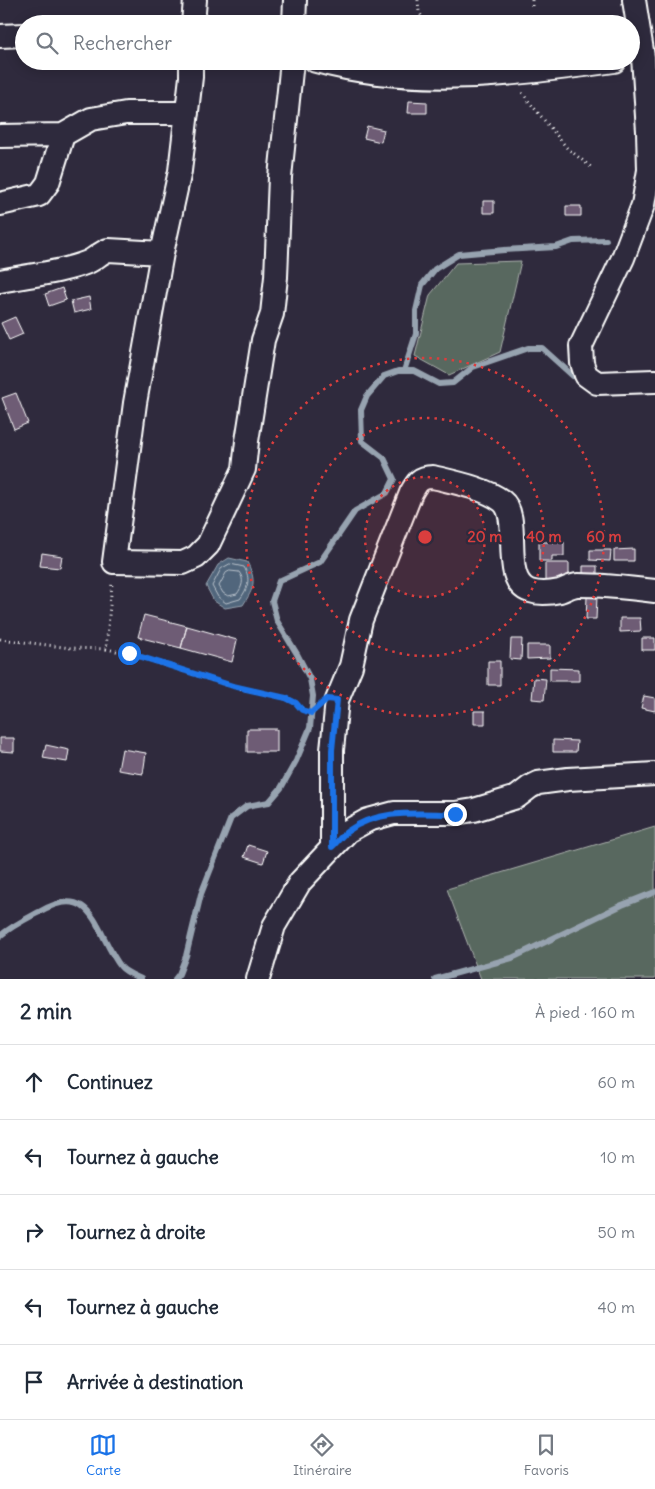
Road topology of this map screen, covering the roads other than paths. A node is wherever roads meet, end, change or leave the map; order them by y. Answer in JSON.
{"nodes":[{"id":1,"x":195,"y":0,"type":"edge"},
{"id":2,"x":295,"y":0,"type":"edge"},
{"id":3,"x":634,"y":0,"type":"edge"},
{"id":4,"x":193,"y":15,"type":"edge"},
{"id":5,"x":294,"y":15,"type":"edge"},
{"id":6,"x":636,"y":15,"type":"edge"},
{"id":7,"x":15,"y":35,"type":"edge"},
{"id":8,"x":0,"y":36,"type":"edge"},
{"id":9,"x":640,"y":38,"type":"edge"},
{"id":10,"x":643,"y":57,"type":"edge"},
{"id":11,"x":190,"y":70,"type":"edge"},
{"id":12,"x":291,"y":70,"type":"edge"},
{"id":13,"x":351,"y":70,"type":"edge"},
{"id":14,"x":547,"y":70,"type":"edge"},
{"id":15,"x":187,"y":113,"type":"junction"},
{"id":16,"x":0,"y":136,"type":"edge"},
{"id":17,"x":63,"y":136,"type":"junction"},
{"id":18,"x":0,"y":204,"type":"edge"},
{"id":19,"x":162,"y":253,"type":"junction"},
{"id":20,"x":0,"y":280,"type":"edge"},
{"id":21,"x":655,"y":381,"type":"edge"},
{"id":22,"x":655,"y":591,"type":"edge"},
{"id":23,"x":655,"y":774,"type":"edge"},
{"id":24,"x":332,"y":847,"type":"junction"},
{"id":25,"x":258,"y":979,"type":"edge"}],
"edges":[{"from":1,"to":4,"type":"street"},
{"from":2,"to":5,"type":"street"},
{"from":3,"to":6,"type":"street"},
{"from":7,"to":8,"type":"street"},
{"from":9,"to":10,"type":"street"},
{"from":10,"to":21,"type":"street"},
{"from":11,"to":15,"type":"street"},
{"from":12,"to":19,"type":"street"},
{"from":13,"to":14,"type":"street"},
{"from":15,"to":17,"type":"street"},
{"from":15,"to":19,"type":"street"},
{"from":16,"to":17,"type":"street"},
{"from":17,"to":18,"type":"street"},
{"from":19,"to":20,"type":"street"},
{"from":22,"to":24,"type":"street"},
{"from":23,"to":24,"type":"street"},
{"from":24,"to":25,"type":"street"}]}
